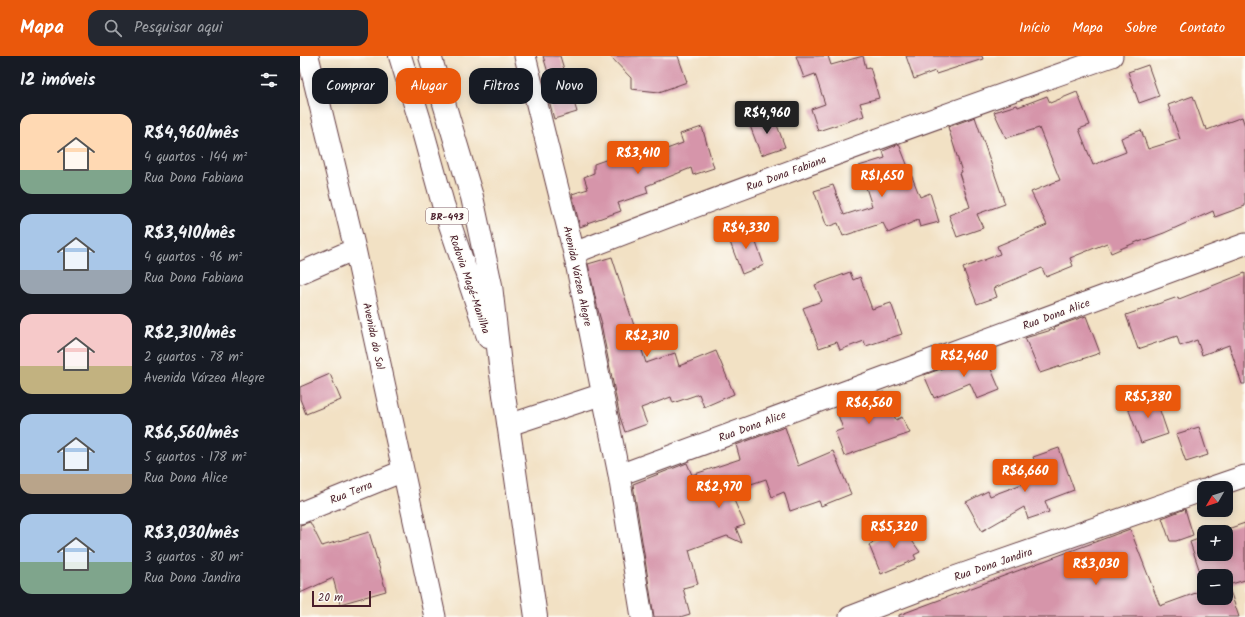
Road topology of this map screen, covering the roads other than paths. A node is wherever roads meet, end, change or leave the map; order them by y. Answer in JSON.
{"nodes":[{"id":1,"x":308,"y":56,"type":"edge"},
{"id":2,"x":400,"y":56,"type":"edge"},
{"id":3,"x":430,"y":56,"type":"edge"},
{"id":4,"x":525,"y":56,"type":"edge"},
{"id":5,"x":1112,"y":56,"type":"edge"},
{"id":6,"x":1245,"y":244,"type":"edge"},
{"id":7,"x":355,"y":249,"type":"junction"},
{"id":8,"x":574,"y":253,"type":"junction"},
{"id":9,"x":300,"y":274,"type":"edge"},
{"id":10,"x":501,"y":374,"type":"junction"},
{"id":11,"x":602,"y":394,"type":"junction"},
{"id":12,"x":509,"y":425,"type":"junction"},
{"id":13,"x":403,"y":471,"type":"junction"},
{"id":14,"x":619,"y":475,"type":"junction"},
{"id":15,"x":1245,"y":476,"type":"edge"},
{"id":16,"x":1230,"y":481,"type":"edge"},
{"id":17,"x":1197,"y":492,"type":"edge"},
{"id":18,"x":300,"y":513,"type":"edge"},
{"id":19,"x":435,"y":617,"type":"edge"},
{"id":20,"x":536,"y":617,"type":"edge"},
{"id":21,"x":642,"y":617,"type":"edge"},
{"id":22,"x":850,"y":617,"type":"edge"}],
"edges":[{"from":1,"to":7,"type":"street","name":"Avenida do Sol"},
{"from":2,"to":10,"type":"highway","name":"Rodovia Magé-Manilha","number":"BR-493"},
{"from":3,"to":10,"type":"highway","name":"Rodovia Magé-Manilha","number":"BR-493"},
{"from":4,"to":8,"type":"street","name":"Avenida Várzea Alegre"},
{"from":5,"to":8,"type":"street","name":"Rua Dona Fabiana"},
{"from":6,"to":14,"type":"street","name":"Rua Dona Alice"},
{"from":7,"to":9,"type":"street"},
{"from":7,"to":13,"type":"street","name":"Avenida do Sol"},
{"from":8,"to":11,"type":"street","name":"Avenida Várzea Alegre"},
{"from":10,"to":12,"type":"highway","name":"Rodovia Magé-Manilha","number":"BR-493"},
{"from":11,"to":12,"type":"street"},
{"from":11,"to":14,"type":"street","name":"Avenida Várzea Alegre"},
{"from":12,"to":20,"type":"highway","name":"Rodovia Magé-Manilha","number":"BR-493"},
{"from":13,"to":18,"type":"street","name":"Rua Terra"},
{"from":13,"to":19,"type":"street","name":"Avenida do Sol"},
{"from":14,"to":21,"type":"street","name":"Avenida Várzea Alegre"},
{"from":15,"to":16,"type":"street"},
{"from":17,"to":22,"type":"street","name":"Rua Dona Jandira"}]}
